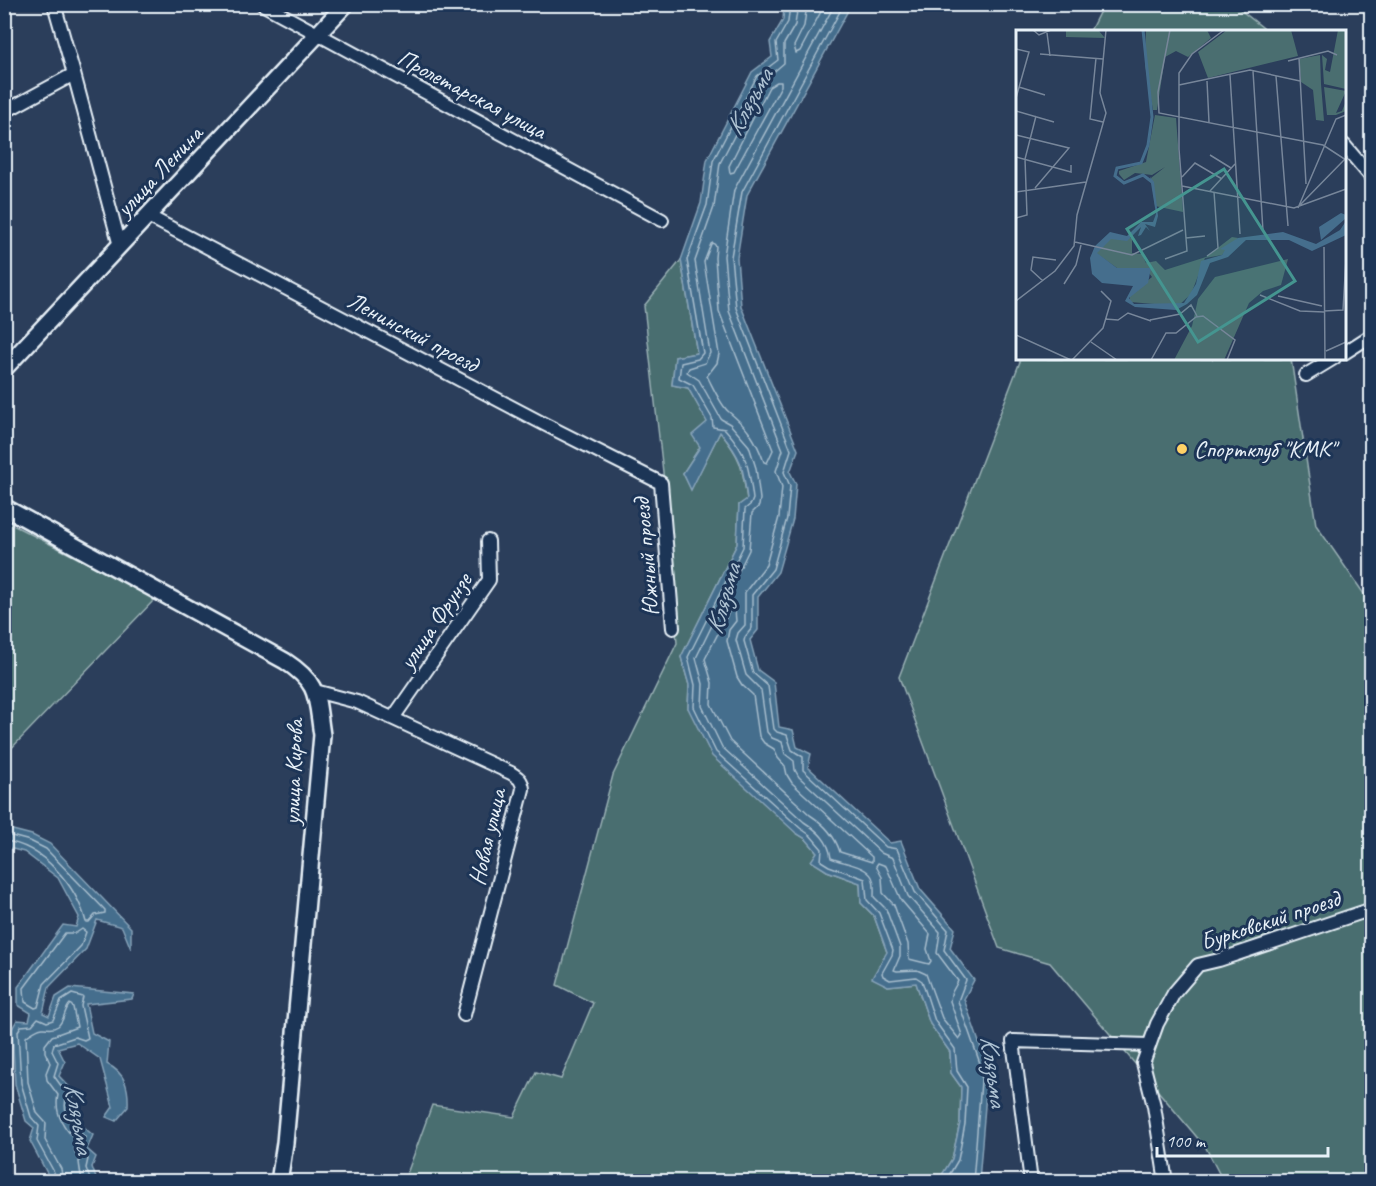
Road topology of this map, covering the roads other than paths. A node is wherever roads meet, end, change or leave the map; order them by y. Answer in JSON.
{"nodes":[{"id":1,"x":54,"y":4,"type":"edge"},
{"id":2,"x":262,"y":4,"type":"edge"},
{"id":3,"x":346,"y":4,"type":"edge"},
{"id":4,"x":318,"y":35,"type":"junction"},
{"id":5,"x":74,"y":74,"type":"junction"},
{"id":6,"x":4,"y":112,"type":"edge"},
{"id":7,"x":1346,"y":147,"type":"edge"},
{"id":8,"x":1371,"y":178,"type":"edge"},
{"id":9,"x":148,"y":216,"type":"junction"},
{"id":10,"x":662,"y":220,"type":"dead end"},
{"id":11,"x":120,"y":246,"type":"junction"},
{"id":12,"x":1371,"y":335,"type":"edge"},
{"id":13,"x":1346,"y":351,"type":"edge"},
{"id":14,"x":1331,"y":360,"type":"edge"},
{"id":15,"x":4,"y":369,"type":"edge"},
{"id":16,"x":1306,"y":375,"type":"dead end"},
{"id":17,"x":661,"y":483,"type":"joint"},
{"id":18,"x":4,"y":507,"type":"edge"},
{"id":19,"x":488,"y":541,"type":"dead end"},
{"id":20,"x":673,"y":628,"type":"dead end"},
{"id":21,"x":315,"y":691,"type":"junction"},
{"id":22,"x":393,"y":718,"type":"junction"},
{"id":23,"x":1371,"y":909,"type":"edge"},
{"id":24,"x":464,"y":1016,"type":"dead end"},
{"id":25,"x":1149,"y":1045,"type":"junction"},
{"id":26,"x":279,"y":1182,"type":"edge"},
{"id":27,"x":1031,"y":1182,"type":"edge"},
{"id":28,"x":1166,"y":1182,"type":"edge"}],
"edges":[{"from":1,"to":5,"type":"street"},
{"from":2,"to":4,"type":"street","name":"Пролетарская улица"},
{"from":3,"to":4,"type":"street","name":"улица Ленина"},
{"from":4,"to":9,"type":"street","name":"улица Ленина"},
{"from":4,"to":10,"type":"street","name":"Пролетарская улица"},
{"from":5,"to":6,"type":"street"},
{"from":5,"to":11,"type":"street"},
{"from":7,"to":8,"type":"street"},
{"from":9,"to":11,"type":"street","name":"улица Ленина"},
{"from":9,"to":17,"type":"street","name":"Ленинский проезд"},
{"from":11,"to":15,"type":"street","name":"улица Ленина"},
{"from":12,"to":13,"type":"street"},
{"from":14,"to":16,"type":"street"},
{"from":17,"to":20,"type":"street","name":"Южный проезд"},
{"from":18,"to":21,"type":"street","name":"улица Кирова"},
{"from":19,"to":22,"type":"street","name":"улица Фрунзе"},
{"from":21,"to":22,"type":"street","name":"Новая улица"},
{"from":21,"to":26,"type":"street","name":"улица Кирова"},
{"from":22,"to":24,"type":"street","name":"Новая улица"},
{"from":23,"to":25,"type":"street","name":"Бурковский проезд"},
{"from":25,"to":27,"type":"street"},
{"from":25,"to":28,"type":"street","name":"Бурковский проезд"}]}
